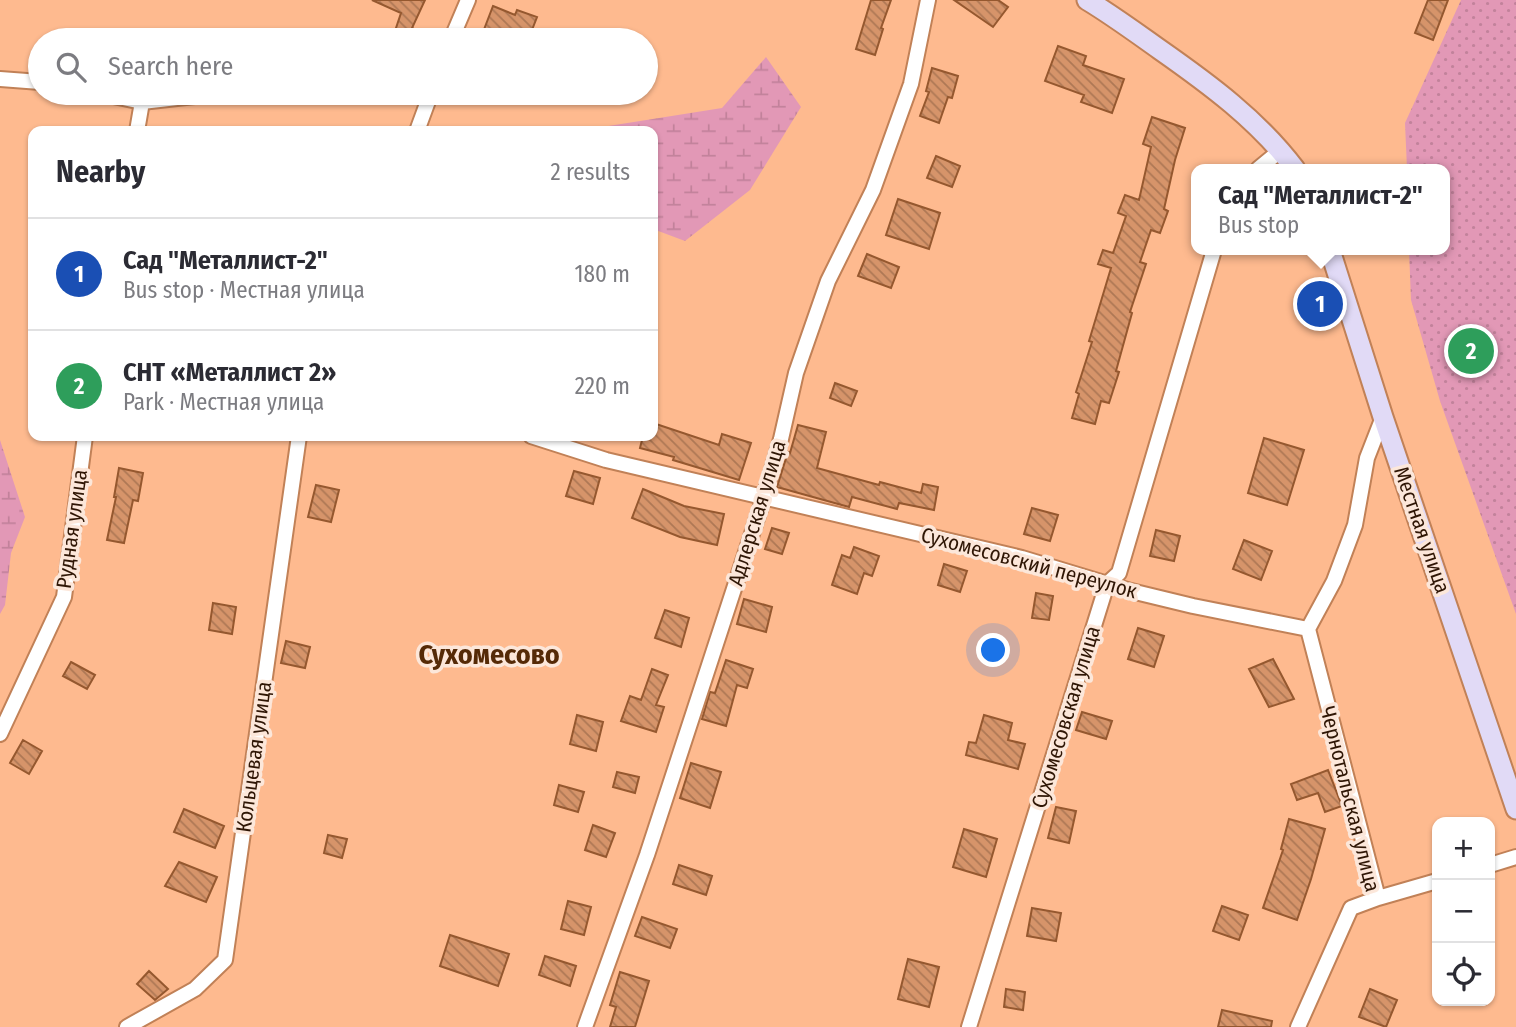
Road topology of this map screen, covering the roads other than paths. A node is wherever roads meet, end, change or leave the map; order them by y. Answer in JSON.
{"nodes":[{"id":1,"x":468,"y":0,"type":"edge"},
{"id":2,"x":928,"y":0,"type":"edge"},
{"id":3,"x":1087,"y":0,"type":"edge"},
{"id":4,"x":456,"y":28,"type":"edge"},
{"id":5,"x":0,"y":79,"type":"edge"},
{"id":6,"x":28,"y":81,"type":"edge"},
{"id":7,"x":141,"y":105,"type":"edge"},
{"id":8,"x":427,"y":105,"type":"edge"},
{"id":9,"x":138,"y":126,"type":"edge"},
{"id":10,"x":419,"y":126,"type":"edge"},
{"id":11,"x":1281,"y":150,"type":"junction"},
{"id":12,"x":1264,"y":164,"type":"edge"},
{"id":13,"x":1291,"y":164,"type":"edge"},
{"id":14,"x":1213,"y":255,"type":"edge"},
{"id":15,"x":1332,"y":255,"type":"edge"},
{"id":16,"x":1383,"y":416,"type":"junction"},
{"id":17,"x":84,"y":441,"type":"edge"},
{"id":18,"x":298,"y":441,"type":"edge"},
{"id":19,"x":547,"y":441,"type":"edge"},
{"id":20,"x":764,"y":497,"type":"junction"},
{"id":21,"x":1107,"y":584,"type":"junction"},
{"id":22,"x":1307,"y":629,"type":"junction"},
{"id":23,"x":0,"y":734,"type":"edge"},
{"id":24,"x":1516,"y":809,"type":"edge"},
{"id":25,"x":1516,"y":857,"type":"edge"},
{"id":26,"x":1495,"y":863,"type":"edge"},
{"id":27,"x":1432,"y":882,"type":"edge"},
{"id":28,"x":1378,"y":898,"type":"junction"},
{"id":29,"x":127,"y":1027,"type":"edge"},
{"id":30,"x":585,"y":1027,"type":"edge"},
{"id":31,"x":969,"y":1027,"type":"edge"},
{"id":32,"x":1298,"y":1027,"type":"edge"}],
"edges":[{"from":1,"to":4,"type":"street"},
{"from":2,"to":20,"type":"street","name":"Адлерская улица"},
{"from":3,"to":11,"type":"main road"},
{"from":5,"to":6,"type":"street"},
{"from":7,"to":9,"type":"street"},
{"from":8,"to":10,"type":"street"},
{"from":11,"to":12,"type":"street"},
{"from":11,"to":13,"type":"main road"},
{"from":14,"to":21,"type":"street","name":"Сухомесовская улица"},
{"from":15,"to":16,"type":"main road","name":"Местная улица"},
{"from":16,"to":22,"type":"street"},
{"from":16,"to":24,"type":"main road","name":"Местная улица"},
{"from":17,"to":23,"type":"street","name":"Рудная улица"},
{"from":18,"to":29,"type":"street","name":"Кольцевая улица"},
{"from":19,"to":20,"type":"street","name":"Сухомесовский переулок"},
{"from":20,"to":21,"type":"street","name":"Сухомесовский переулок"},
{"from":20,"to":30,"type":"street","name":"Адлерская улица"},
{"from":21,"to":22,"type":"street","name":"Сухомесовский переулок"},
{"from":21,"to":31,"type":"street","name":"Сухомесовская улица"},
{"from":22,"to":28,"type":"street","name":"Чернотальская улица"},
{"from":25,"to":26,"type":"street"},
{"from":27,"to":28,"type":"street"},
{"from":28,"to":32,"type":"street","name":"Чернотальская улица"}]}
